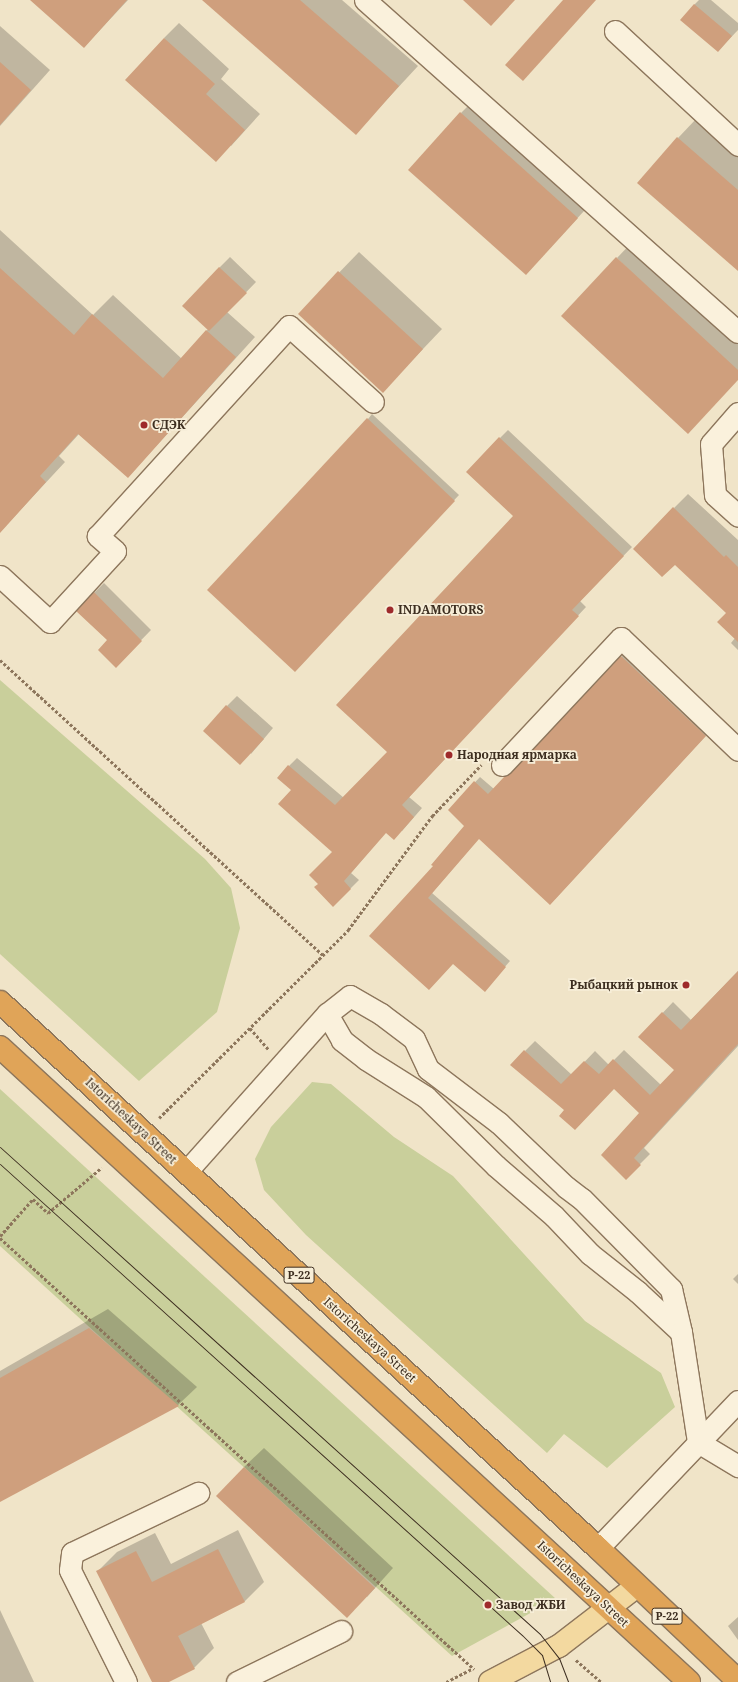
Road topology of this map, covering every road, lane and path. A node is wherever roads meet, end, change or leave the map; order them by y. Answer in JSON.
{"nodes":[{"id":1,"x":365,"y":0,"type":"edge"},
{"id":2,"x":615,"y":31,"type":"dead end"},
{"id":3,"x":738,"y":145,"type":"edge"},
{"id":4,"x":738,"y":332,"type":"edge"},
{"id":5,"x":373,"y":402,"type":"dead end"},
{"id":6,"x":738,"y":413,"type":"edge"},
{"id":7,"x":738,"y":516,"type":"edge"},
{"id":8,"x":0,"y":576,"type":"edge"},
{"id":9,"x":0,"y":660,"type":"edge"},
{"id":10,"x":738,"y":750,"type":"edge"},
{"id":11,"x":494,"y":762,"type":"joint"},
{"id":12,"x":323,"y":955,"type":"junction"},
{"id":13,"x":0,"y":1002,"type":"edge"},
{"id":14,"x":327,"y":1014,"type":"junction"},
{"id":15,"x":250,"y":1028,"type":"junction"},
{"id":16,"x":0,"y":1047,"type":"edge"},
{"id":17,"x":282,"y":1064,"type":"junction"},
{"id":18,"x":167,"y":1112,"type":"dead end"},
{"id":19,"x":186,"y":1172,"type":"junction"},
{"id":20,"x":566,"y":1187,"type":"junction"},
{"id":21,"x":30,"y":1203,"type":"dead end"},
{"id":22,"x":554,"y":1216,"type":"junction"},
{"id":23,"x":0,"y":1237,"type":"edge"},
{"id":24,"x":681,"y":1332,"type":"junction"},
{"id":25,"x":738,"y":1401,"type":"edge"},
{"id":26,"x":698,"y":1442,"type":"junction"},
{"id":27,"x":738,"y":1466,"type":"edge"},
{"id":28,"x":198,"y":1492,"type":"dead end"},
{"id":29,"x":598,"y":1548,"type":"junction"},
{"id":30,"x":637,"y":1586,"type":"junction"},
{"id":31,"x":608,"y":1608,"type":"junction"},
{"id":32,"x":341,"y":1631,"type":"dead end"},
{"id":33,"x":559,"y":1646,"type":"junction"},
{"id":34,"x":738,"y":1681,"type":"edge"},
{"id":35,"x":126,"y":1682,"type":"edge"},
{"id":36,"x":237,"y":1682,"type":"edge"},
{"id":37,"x":446,"y":1682,"type":"edge"},
{"id":38,"x":490,"y":1682,"type":"edge"},
{"id":39,"x":601,"y":1682,"type":"edge"},
{"id":40,"x":689,"y":1682,"type":"edge"}],
"edges":[{"from":1,"to":4,"type":"lane"},
{"from":2,"to":3,"type":"lane"},
{"from":5,"to":8,"type":"lane"},
{"from":6,"to":7,"type":"lane"},
{"from":9,"to":12,"type":"path"},
{"from":10,"to":11,"type":"lane"},
{"from":11,"to":12,"type":"path"},
{"from":12,"to":15,"type":"path"},
{"from":13,"to":19,"type":"highway","name":"Istoricheskaya Street","number":"Р-22"},
{"from":14,"to":17,"type":"lane"},
{"from":14,"to":20,"type":"lane"},
{"from":14,"to":22,"type":"lane"},
{"from":15,"to":17,"type":"path"},
{"from":15,"to":18,"type":"path"},
{"from":16,"to":31,"type":"highway","name":"Istoricheskaya Street","number":"Р-22"},
{"from":17,"to":19,"type":"lane"},
{"from":19,"to":29,"type":"highway","name":"Istoricheskaya Street","number":"Р-22"},
{"from":20,"to":22,"type":"lane"},
{"from":20,"to":24,"type":"lane"},
{"from":21,"to":23,"type":"path"},
{"from":22,"to":24,"type":"lane"},
{"from":23,"to":37,"type":"path"},
{"from":24,"to":26,"type":"lane"},
{"from":25,"to":26,"type":"lane"},
{"from":26,"to":27,"type":"lane"},
{"from":26,"to":29,"type":"lane"},
{"from":28,"to":35,"type":"lane"},
{"from":29,"to":30,"type":"highway","name":"Istoricheskaya Street","number":"Р-22"},
{"from":30,"to":31,"type":"main road"},
{"from":30,"to":34,"type":"highway","name":"Istoricheskaya Street","number":"Р-22"},
{"from":31,"to":33,"type":"main road"},
{"from":31,"to":40,"type":"highway","name":"Istoricheskaya Street","number":"Р-22"},
{"from":32,"to":36,"type":"lane"},
{"from":33,"to":38,"type":"main road"},
{"from":33,"to":39,"type":"path"}]}
